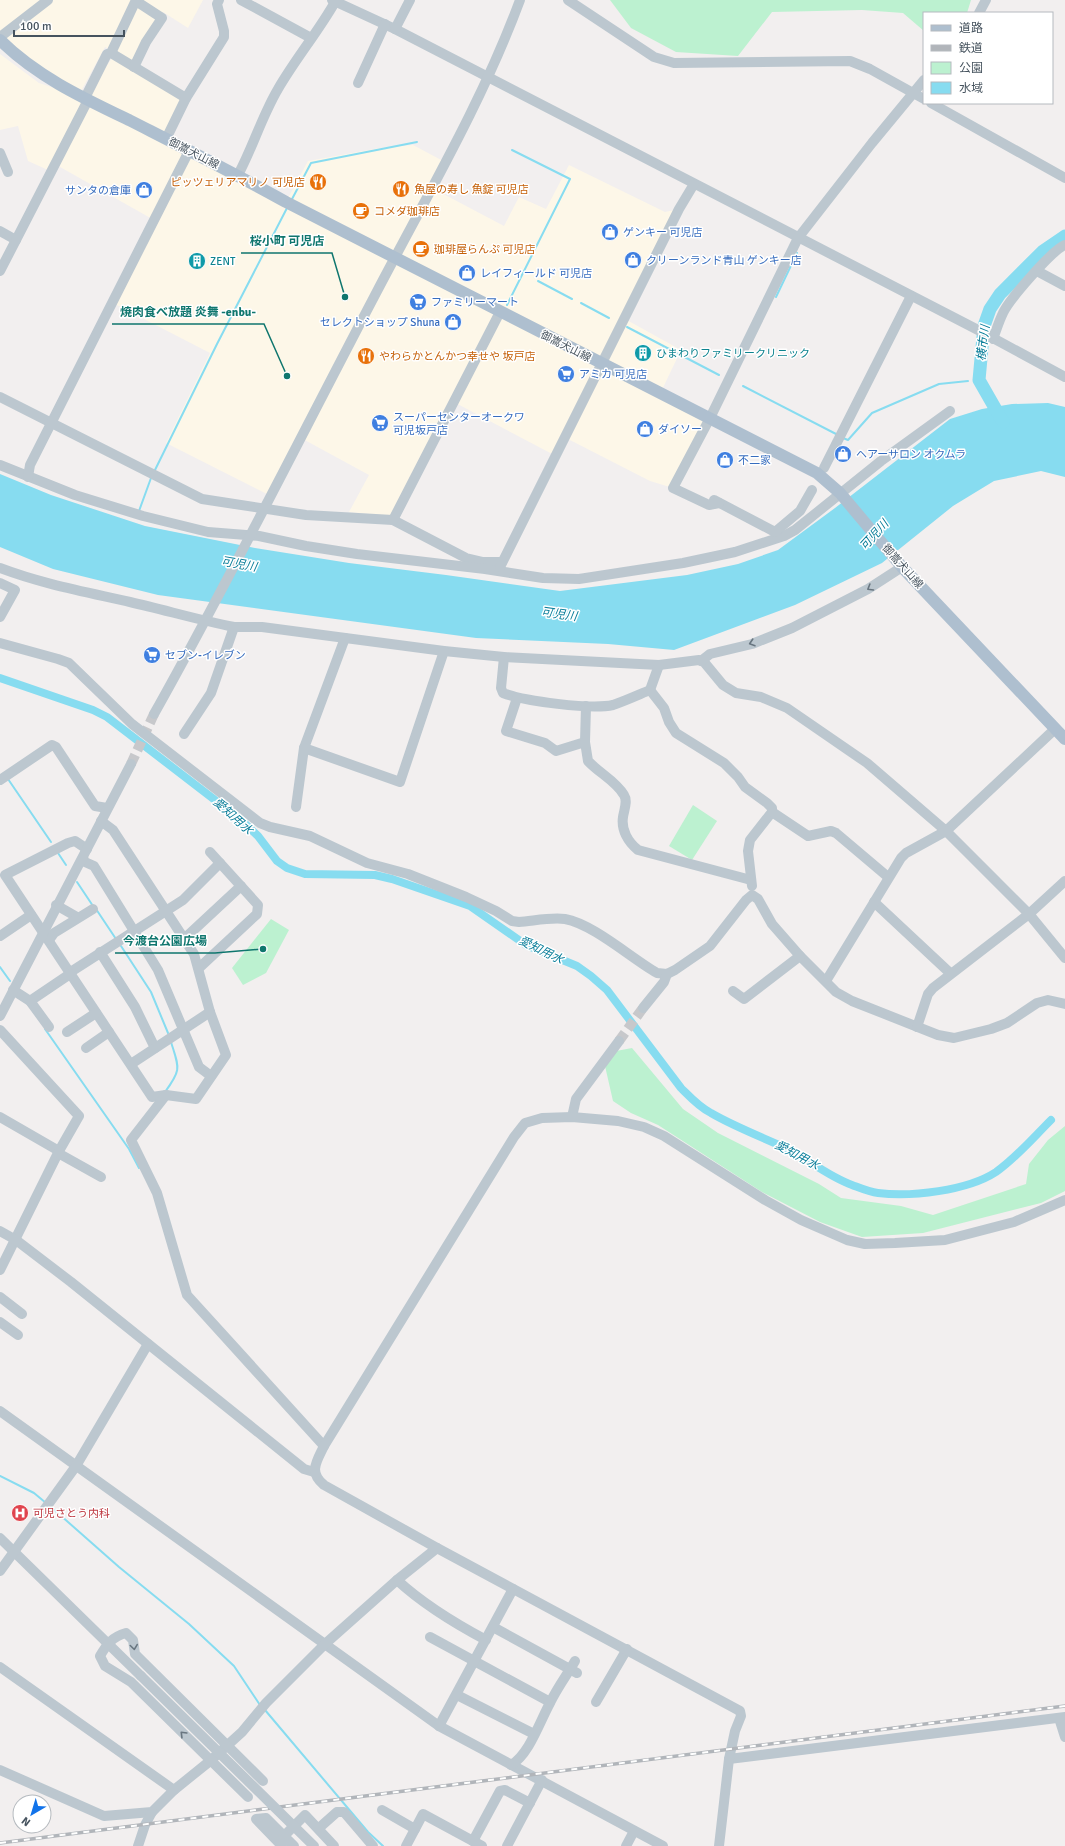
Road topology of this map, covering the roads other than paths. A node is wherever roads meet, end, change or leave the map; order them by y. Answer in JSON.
{"nodes":[{"id":1,"x":48,"y":0,"type":"edge"},
{"id":2,"x":219,"y":0,"type":"edge"},
{"id":3,"x":241,"y":0,"type":"edge"},
{"id":4,"x":410,"y":0,"type":"edge"},
{"id":5,"x":520,"y":0,"type":"edge"},
{"id":6,"x":568,"y":0,"type":"edge"},
{"id":7,"x":986,"y":0,"type":"edge"},
{"id":8,"x":136,"y":1,"type":"edge"},
{"id":9,"x":334,"y":1,"type":"edge"},
{"id":10,"x":980,"y":12,"type":"edge"},
{"id":11,"x":385,"y":24,"type":"junction"},
{"id":12,"x":395,"y":29,"type":"junction"},
{"id":13,"x":0,"y":36,"type":"edge"},
{"id":14,"x":311,"y":38,"type":"junction"},
{"id":15,"x":0,"y":40,"type":"edge"},
{"id":16,"x":111,"y":53,"type":"junction"},
{"id":17,"x":134,"y":67,"type":"junction"},
{"id":18,"x":488,"y":77,"type":"junction"},
{"id":19,"x":923,"y":81,"type":"edge"},
{"id":20,"x":358,"y":83,"type":"dead end"},
{"id":21,"x":913,"y":93,"type":"junction"},
{"id":22,"x":186,"y":98,"type":"junction"},
{"id":23,"x":923,"y":98,"type":"edge"},
{"id":24,"x":86,"y":99,"type":"junction"},
{"id":25,"x":933,"y":104,"type":"edge"},
{"id":26,"x":166,"y":139,"type":"junction"},
{"id":27,"x":189,"y":150,"type":"junction"},
{"id":28,"x":0,"y":153,"type":"edge"},
{"id":29,"x":8,"y":172,"type":"dead end"},
{"id":30,"x":238,"y":175,"type":"junction"},
{"id":31,"x":1065,"y":178,"type":"edge"},
{"id":32,"x":694,"y":184,"type":"junction"},
{"id":33,"x":0,"y":231,"type":"edge"},
{"id":34,"x":798,"y":238,"type":"junction"},
{"id":35,"x":16,"y":240,"type":"junction"},
{"id":36,"x":1065,"y":245,"type":"edge"},
{"id":37,"x":395,"y":257,"type":"junction"},
{"id":38,"x":0,"y":271,"type":"edge"},
{"id":39,"x":1037,"y":271,"type":"junction"},
{"id":40,"x":1065,"y":286,"type":"edge"},
{"id":41,"x":911,"y":296,"type":"junction"},
{"id":42,"x":500,"y":312,"type":"junction"},
{"id":43,"x":993,"y":339,"type":"junction"},
{"id":44,"x":602,"y":364,"type":"junction"},
{"id":45,"x":1065,"y":377,"type":"edge"},
{"id":46,"x":0,"y":397,"type":"edge"},
{"id":47,"x":950,"y":411,"type":"dead end"},
{"id":48,"x":710,"y":418,"type":"junction"},
{"id":49,"x":51,"y":423,"type":"junction"},
{"id":50,"x":0,"y":465,"type":"edge"},
{"id":51,"x":824,"y":468,"type":"dead end"},
{"id":52,"x":28,"y":477,"type":"junction"},
{"id":53,"x":686,"y":487,"type":"dead end"},
{"id":54,"x":812,"y":490,"type":"dead end"},
{"id":55,"x":840,"y":494,"type":"junction"},
{"id":56,"x":719,"y":503,"type":"junction"},
{"id":57,"x":265,"y":509,"type":"junction"},
{"id":58,"x":393,"y":520,"type":"junction"},
{"id":59,"x":780,"y":528,"type":"junction"},
{"id":60,"x":791,"y":532,"type":"junction"},
{"id":61,"x":247,"y":540,"type":"junction"},
{"id":62,"x":501,"y":566,"type":"junction"},
{"id":63,"x":902,"y":567,"type":"junction"},
{"id":64,"x":0,"y":568,"type":"edge"},
{"id":65,"x":0,"y":583,"type":"edge"},
{"id":66,"x":0,"y":617,"type":"edge"},
{"id":67,"x":206,"y":622,"type":"junction"},
{"id":68,"x":234,"y":626,"type":"junction"},
{"id":69,"x":345,"y":638,"type":"junction"},
{"id":70,"x":0,"y":643,"type":"edge"},
{"id":71,"x":444,"y":651,"type":"junction"},
{"id":72,"x":504,"y":657,"type":"junction"},
{"id":73,"x":701,"y":661,"type":"junction"},
{"id":74,"x":659,"y":665,"type":"junction"},
{"id":75,"x":650,"y":690,"type":"junction"},
{"id":76,"x":517,"y":698,"type":"junction"},
{"id":77,"x":586,"y":706,"type":"junction"},
{"id":78,"x":154,"y":714,"type":"tunnel mouth"},
{"id":79,"x":1055,"y":729,"type":"junction"},
{"id":80,"x":184,"y":734,"type":"dead end"},
{"id":81,"x":1065,"y":739,"type":"edge"},
{"id":82,"x":585,"y":742,"type":"junction"},
{"id":83,"x":304,"y":748,"type":"junction"},
{"id":84,"x":131,"y":764,"type":"tunnel mouth"},
{"id":85,"x":0,"y":780,"type":"edge"},
{"id":86,"x":296,"y":807,"type":"dead end"},
{"id":87,"x":107,"y":808,"type":"junction"},
{"id":88,"x":772,"y":812,"type":"junction"},
{"id":89,"x":101,"y":821,"type":"junction"},
{"id":90,"x":946,"y":831,"type":"junction"},
{"id":91,"x":210,"y":852,"type":"dead end"},
{"id":92,"x":85,"y":853,"type":"junction"},
{"id":93,"x":220,"y":863,"type":"junction"},
{"id":94,"x":2,"y":874,"type":"edge"},
{"id":95,"x":888,"y":878,"type":"junction"},
{"id":96,"x":751,"y":880,"type":"junction"},
{"id":97,"x":1065,"y":881,"type":"edge"},
{"id":98,"x":241,"y":886,"type":"junction"},
{"id":99,"x":752,"y":895,"type":"junction"},
{"id":100,"x":874,"y":902,"type":"junction"},
{"id":101,"x":56,"y":906,"type":"junction"},
{"id":102,"x":93,"y":909,"type":"dead end"},
{"id":103,"x":166,"y":912,"type":"junction"},
{"id":104,"x":1029,"y":914,"type":"junction"},
{"id":105,"x":31,"y":915,"type":"junction"},
{"id":106,"x":77,"y":917,"type":"junction"},
{"id":107,"x":135,"y":931,"type":"junction"},
{"id":108,"x":0,"y":936,"type":"edge"},
{"id":109,"x":46,"y":937,"type":"junction"},
{"id":110,"x":184,"y":940,"type":"junction"},
{"id":111,"x":100,"y":952,"type":"junction"},
{"id":112,"x":800,"y":956,"type":"junction"},
{"id":113,"x":1065,"y":958,"type":"edge"},
{"id":114,"x":199,"y":968,"type":"junction"},
{"id":115,"x":950,"y":973,"type":"junction"},
{"id":116,"x":69,"y":974,"type":"junction"},
{"id":117,"x":667,"y":974,"type":"junction"},
{"id":118,"x":826,"y":981,"type":"junction"},
{"id":119,"x":13,"y":990,"type":"junction"},
{"id":120,"x":733,"y":991,"type":"dead end"},
{"id":121,"x":30,"y":1001,"type":"junction"},
{"id":122,"x":1065,"y":1004,"type":"edge"},
{"id":123,"x":643,"y":1008,"type":"tunnel mouth"},
{"id":124,"x":210,"y":1012,"type":"junction"},
{"id":125,"x":96,"y":1013,"type":"junction"},
{"id":126,"x":0,"y":1016,"type":"edge"},
{"id":127,"x":49,"y":1027,"type":"dead end"},
{"id":128,"x":917,"y":1027,"type":"junction"},
{"id":129,"x":184,"y":1029,"type":"junction"},
{"id":130,"x":0,"y":1030,"type":"edge"},
{"id":131,"x":66,"y":1032,"type":"dead end"},
{"id":132,"x":109,"y":1032,"type":"junction"},
{"id":133,"x":619,"y":1041,"type":"tunnel mouth"},
{"id":134,"x":86,"y":1048,"type":"dead end"},
{"id":135,"x":155,"y":1048,"type":"junction"},
{"id":136,"x":131,"y":1064,"type":"junction"},
{"id":137,"x":211,"y":1076,"type":"junction"},
{"id":138,"x":166,"y":1095,"type":"junction"},
{"id":139,"x":0,"y":1117,"type":"edge"},
{"id":140,"x":572,"y":1117,"type":"junction"},
{"id":141,"x":59,"y":1152,"type":"junction"},
{"id":142,"x":100,"y":1177,"type":"dead end"},
{"id":143,"x":1065,"y":1200,"type":"edge"},
{"id":144,"x":0,"y":1232,"type":"edge"},
{"id":145,"x":16,"y":1240,"type":"junction"},
{"id":146,"x":0,"y":1270,"type":"edge"},
{"id":147,"x":0,"y":1297,"type":"edge"},
{"id":148,"x":22,"y":1314,"type":"dead end"},
{"id":149,"x":0,"y":1322,"type":"edge"},
{"id":150,"x":18,"y":1335,"type":"dead end"},
{"id":151,"x":148,"y":1344,"type":"junction"},
{"id":152,"x":0,"y":1411,"type":"edge"},
{"id":153,"x":324,"y":1446,"type":"junction"},
{"id":154,"x":76,"y":1466,"type":"junction"},
{"id":155,"x":314,"y":1472,"type":"junction"},
{"id":156,"x":0,"y":1538,"type":"edge"},
{"id":157,"x":437,"y":1548,"type":"junction"},
{"id":158,"x":14,"y":1552,"type":"junction"},
{"id":159,"x":0,"y":1571,"type":"edge"},
{"id":160,"x":397,"y":1580,"type":"junction"},
{"id":161,"x":513,"y":1589,"type":"junction"},
{"id":162,"x":493,"y":1626,"type":"junction"},
{"id":163,"x":430,"y":1637,"type":"dead end"},
{"id":164,"x":486,"y":1640,"type":"junction"},
{"id":165,"x":107,"y":1643,"type":"junction"},
{"id":166,"x":325,"y":1644,"type":"junction"},
{"id":167,"x":627,"y":1650,"type":"junction"},
{"id":168,"x":474,"y":1662,"type":"junction"},
{"id":169,"x":0,"y":1667,"type":"edge"},
{"id":170,"x":456,"y":1695,"type":"junction"},
{"id":171,"x":550,"y":1702,"type":"junction"},
{"id":172,"x":596,"y":1702,"type":"dead end"},
{"id":173,"x":1062,"y":1717,"type":"edge"},
{"id":174,"x":439,"y":1726,"type":"junction"},
{"id":175,"x":534,"y":1734,"type":"junction"},
{"id":176,"x":1065,"y":1737,"type":"edge"},
{"id":177,"x":227,"y":1746,"type":"junction"},
{"id":178,"x":728,"y":1759,"type":"junction"},
{"id":179,"x":210,"y":1761,"type":"junction"},
{"id":180,"x":511,"y":1765,"type":"junction"},
{"id":181,"x":0,"y":1770,"type":"edge"},
{"id":182,"x":542,"y":1780,"type":"junction"},
{"id":183,"x":263,"y":1781,"type":"dead end"},
{"id":184,"x":174,"y":1790,"type":"junction"},
{"id":185,"x":248,"y":1798,"type":"dead end"},
{"id":186,"x":530,"y":1803,"type":"junction"},
{"id":187,"x":382,"y":1810,"type":"dead end"},
{"id":188,"x":152,"y":1812,"type":"junction"},
{"id":189,"x":318,"y":1828,"type":"junction"},
{"id":190,"x":415,"y":1829,"type":"junction"},
{"id":191,"x":634,"y":1831,"type":"junction"},
{"id":192,"x":284,"y":1836,"type":"junction"},
{"id":193,"x":478,"y":1844,"type":"edge"},
{"id":194,"x":139,"y":1846,"type":"edge"},
{"id":195,"x":282,"y":1846,"type":"edge"},
{"id":196,"x":294,"y":1846,"type":"edge"},
{"id":197,"x":314,"y":1846,"type":"edge"},
{"id":198,"x":334,"y":1846,"type":"edge"},
{"id":199,"x":373,"y":1846,"type":"edge"},
{"id":200,"x":406,"y":1846,"type":"edge"},
{"id":201,"x":507,"y":1846,"type":"edge"},
{"id":202,"x":626,"y":1846,"type":"edge"},
{"id":203,"x":663,"y":1846,"type":"edge"},
{"id":204,"x":718,"y":1846,"type":"edge"}],
"edges":[{"from":1,"to":13,"type":"street"},
{"from":2,"to":22,"type":"street"},
{"from":3,"to":14,"type":"street"},
{"from":4,"to":12,"type":"street"},
{"from":5,"to":18,"type":"street"},
{"from":6,"to":21,"type":"street"},
{"from":7,"to":10,"type":"street"},
{"from":8,"to":16,"type":"street"},
{"from":8,"to":17,"type":"street"},
{"from":9,"to":11,"type":"street"},
{"from":9,"to":14,"type":"street"},
{"from":11,"to":12,"type":"street"},
{"from":11,"to":20,"type":"street"},
{"from":12,"to":18,"type":"street"},
{"from":14,"to":30,"type":"street"},
{"from":15,"to":24,"type":"main road","name":"御嵩犬山線"},
{"from":16,"to":17,"type":"street"},
{"from":16,"to":24,"type":"street"},
{"from":17,"to":22,"type":"street"},
{"from":18,"to":32,"type":"street"},
{"from":18,"to":37,"type":"street"},
{"from":19,"to":21,"type":"street"},
{"from":21,"to":23,"type":"street"},
{"from":21,"to":34,"type":"street"},
{"from":22,"to":26,"type":"street"},
{"from":24,"to":26,"type":"main road","name":"御嵩犬山線"},
{"from":24,"to":35,"type":"street"},
{"from":25,"to":31,"type":"street"},
{"from":26,"to":27,"type":"main road","name":"御嵩犬山線"},
{"from":27,"to":30,"type":"main road","name":"御嵩犬山線"},
{"from":27,"to":49,"type":"street"},
{"from":28,"to":29,"type":"street"},
{"from":30,"to":37,"type":"main road","name":"御嵩犬山線"},
{"from":32,"to":34,"type":"street"},
{"from":32,"to":44,"type":"street"},
{"from":33,"to":35,"type":"street"},
{"from":34,"to":41,"type":"street"},
{"from":34,"to":48,"type":"street"},
{"from":35,"to":38,"type":"street"},
{"from":36,"to":39,"type":"street"},
{"from":37,"to":42,"type":"main road","name":"御嵩犬山線"},
{"from":37,"to":57,"type":"street"},
{"from":39,"to":40,"type":"street"},
{"from":39,"to":43,"type":"street"},
{"from":41,"to":43,"type":"street"},
{"from":41,"to":51,"type":"street"},
{"from":42,"to":44,"type":"main road","name":"御嵩犬山線"},
{"from":42,"to":58,"type":"street"},
{"from":43,"to":45,"type":"street"},
{"from":44,"to":48,"type":"main road","name":"御嵩犬山線"},
{"from":44,"to":62,"type":"street"},
{"from":46,"to":49,"type":"street"},
{"from":47,"to":55,"type":"street"},
{"from":48,"to":55,"type":"main road","name":"御嵩犬山線"},
{"from":48,"to":56,"type":"street"},
{"from":49,"to":52,"type":"street"},
{"from":49,"to":57,"type":"street"},
{"from":50,"to":52,"type":"street"},
{"from":52,"to":61,"type":"street"},
{"from":53,"to":56,"type":"street"},
{"from":54,"to":59,"type":"street"},
{"from":55,"to":60,"type":"street"},
{"from":55,"to":63,"type":"main road","name":"御嵩犬山線"},
{"from":56,"to":59,"type":"street"},
{"from":57,"to":58,"type":"street"},
{"from":57,"to":61,"type":"street"},
{"from":58,"to":62,"type":"street"},
{"from":59,"to":60,"type":"street"},
{"from":60,"to":62,"type":"street"},
{"from":61,"to":62,"type":"street"},
{"from":61,"to":67,"type":"street"},
{"from":63,"to":73,"type":"street","one_way":true},
{"from":63,"to":79,"type":"main road","name":"御嵩犬山線"},
{"from":64,"to":67,"type":"street"},
{"from":65,"to":66,"type":"street"},
{"from":67,"to":68,"type":"street"},
{"from":67,"to":78,"type":"street"},
{"from":68,"to":69,"type":"street"},
{"from":68,"to":80,"type":"street"},
{"from":69,"to":71,"type":"street"},
{"from":69,"to":83,"type":"street"},
{"from":70,"to":117,"type":"street"},
{"from":71,"to":72,"type":"street"},
{"from":71,"to":83,"type":"street"},
{"from":72,"to":74,"type":"street"},
{"from":72,"to":76,"type":"street"},
{"from":73,"to":74,"type":"street"},
{"from":73,"to":90,"type":"street"},
{"from":74,"to":75,"type":"street"},
{"from":75,"to":77,"type":"street"},
{"from":75,"to":88,"type":"street"},
{"from":76,"to":77,"type":"street"},
{"from":76,"to":82,"type":"street"},
{"from":77,"to":82,"type":"street"},
{"from":79,"to":81,"type":"main road","name":"御嵩犬山線"},
{"from":79,"to":90,"type":"street"},
{"from":82,"to":96,"type":"street"},
{"from":83,"to":86,"type":"street"},
{"from":84,"to":87,"type":"street"},
{"from":85,"to":87,"type":"street"},
{"from":87,"to":89,"type":"street"},
{"from":88,"to":95,"type":"street"},
{"from":88,"to":96,"type":"street"},
{"from":89,"to":92,"type":"street"},
{"from":89,"to":103,"type":"street"},
{"from":90,"to":95,"type":"street"},
{"from":90,"to":104,"type":"street"},
{"from":91,"to":93,"type":"street"},
{"from":92,"to":94,"type":"street"},
{"from":92,"to":101,"type":"street"},
{"from":92,"to":107,"type":"street"},
{"from":93,"to":98,"type":"street"},
{"from":93,"to":103,"type":"street"},
{"from":94,"to":105,"type":"street"},
{"from":95,"to":100,"type":"street"},
{"from":96,"to":99,"type":"street"},
{"from":97,"to":104,"type":"street"},
{"from":98,"to":110,"type":"street"},
{"from":98,"to":114,"type":"street"},
{"from":99,"to":112,"type":"street"},
{"from":99,"to":117,"type":"street"},
{"from":100,"to":115,"type":"street"},
{"from":100,"to":118,"type":"street"},
{"from":101,"to":106,"type":"street"},
{"from":101,"to":109,"type":"street"},
{"from":102,"to":106,"type":"street"},
{"from":103,"to":107,"type":"street"},
{"from":103,"to":110,"type":"street"},
{"from":104,"to":113,"type":"street"},
{"from":104,"to":115,"type":"street"},
{"from":105,"to":108,"type":"street"},
{"from":105,"to":109,"type":"street"},
{"from":106,"to":109,"type":"street"},
{"from":107,"to":111,"type":"street"},
{"from":107,"to":129,"type":"street"},
{"from":109,"to":116,"type":"street"},
{"from":109,"to":119,"type":"street"},
{"from":110,"to":114,"type":"street"},
{"from":111,"to":116,"type":"street"},
{"from":111,"to":135,"type":"street"},
{"from":112,"to":118,"type":"street"},
{"from":112,"to":120,"type":"street"},
{"from":114,"to":124,"type":"street"},
{"from":115,"to":128,"type":"street"},
{"from":116,"to":121,"type":"street"},
{"from":116,"to":125,"type":"street"},
{"from":117,"to":123,"type":"street"},
{"from":118,"to":128,"type":"street"},
{"from":119,"to":121,"type":"street"},
{"from":119,"to":126,"type":"street"},
{"from":121,"to":127,"type":"street"},
{"from":122,"to":128,"type":"street"},
{"from":124,"to":129,"type":"street"},
{"from":124,"to":137,"type":"street"},
{"from":125,"to":131,"type":"street"},
{"from":125,"to":132,"type":"street"},
{"from":129,"to":135,"type":"street"},
{"from":129,"to":137,"type":"street"},
{"from":130,"to":141,"type":"street"},
{"from":132,"to":134,"type":"street"},
{"from":132,"to":136,"type":"street"},
{"from":133,"to":140,"type":"street"},
{"from":135,"to":136,"type":"street"},
{"from":136,"to":138,"type":"street"},
{"from":137,"to":138,"type":"street"},
{"from":138,"to":153,"type":"street"},
{"from":139,"to":141,"type":"street"},
{"from":140,"to":143,"type":"street"},
{"from":140,"to":153,"type":"street"},
{"from":141,"to":142,"type":"street"},
{"from":141,"to":145,"type":"street"},
{"from":144,"to":145,"type":"street"},
{"from":145,"to":146,"type":"street"},
{"from":145,"to":151,"type":"street"},
{"from":147,"to":148,"type":"street"},
{"from":149,"to":150,"type":"street"},
{"from":151,"to":154,"type":"street"},
{"from":151,"to":155,"type":"street"},
{"from":152,"to":154,"type":"street"},
{"from":153,"to":155,"type":"street"},
{"from":154,"to":158,"type":"street"},
{"from":154,"to":166,"type":"street"},
{"from":155,"to":157,"type":"street"},
{"from":156,"to":158,"type":"street"},
{"from":157,"to":160,"type":"street"},
{"from":157,"to":161,"type":"street"},
{"from":158,"to":159,"type":"street"},
{"from":158,"to":165,"type":"street"},
{"from":160,"to":164,"type":"street"},
{"from":160,"to":166,"type":"street"},
{"from":161,"to":162,"type":"street"},
{"from":161,"to":167,"type":"street"},
{"from":162,"to":164,"type":"street"},
{"from":162,"to":171,"type":"street"},
{"from":163,"to":168,"type":"street"},
{"from":164,"to":168,"type":"street"},
{"from":165,"to":177,"type":"street","one_way":true},
{"from":179,"to":165,"type":"street","one_way":true},
{"from":165,"to":197,"type":"street","bridge":true},
{"from":166,"to":174,"type":"street"},
{"from":166,"to":177,"type":"street"},
{"from":167,"to":172,"type":"street"},
{"from":167,"to":178,"type":"street"},
{"from":168,"to":170,"type":"street"},
{"from":168,"to":171,"type":"street"},
{"from":169,"to":184,"type":"street"},
{"from":170,"to":174,"type":"street"},
{"from":170,"to":175,"type":"street"},
{"from":171,"to":175,"type":"street"},
{"from":173,"to":176,"type":"street"},
{"from":173,"to":178,"type":"street"},
{"from":174,"to":180,"type":"street"},
{"from":175,"to":180,"type":"street"},
{"from":177,"to":179,"type":"street"},
{"from":177,"to":183,"type":"street"},
{"from":178,"to":204,"type":"street"},
{"from":179,"to":184,"type":"street"},
{"from":179,"to":185,"type":"street"},
{"from":180,"to":182,"type":"street"},
{"from":181,"to":188,"type":"street"},
{"from":182,"to":186,"type":"street"},
{"from":182,"to":191,"type":"street"},
{"from":184,"to":188,"type":"street"},
{"from":186,"to":193,"type":"street"},
{"from":186,"to":201,"type":"street"},
{"from":187,"to":190,"type":"street"},
{"from":188,"to":194,"type":"street"},
{"from":189,"to":192,"type":"street"},
{"from":189,"to":198,"type":"street"},
{"from":189,"to":199,"type":"street"},
{"from":190,"to":193,"type":"street"},
{"from":190,"to":200,"type":"street"},
{"from":191,"to":202,"type":"street"},
{"from":191,"to":203,"type":"street"},
{"from":192,"to":195,"type":"street"},
{"from":192,"to":196,"type":"street"}]}
